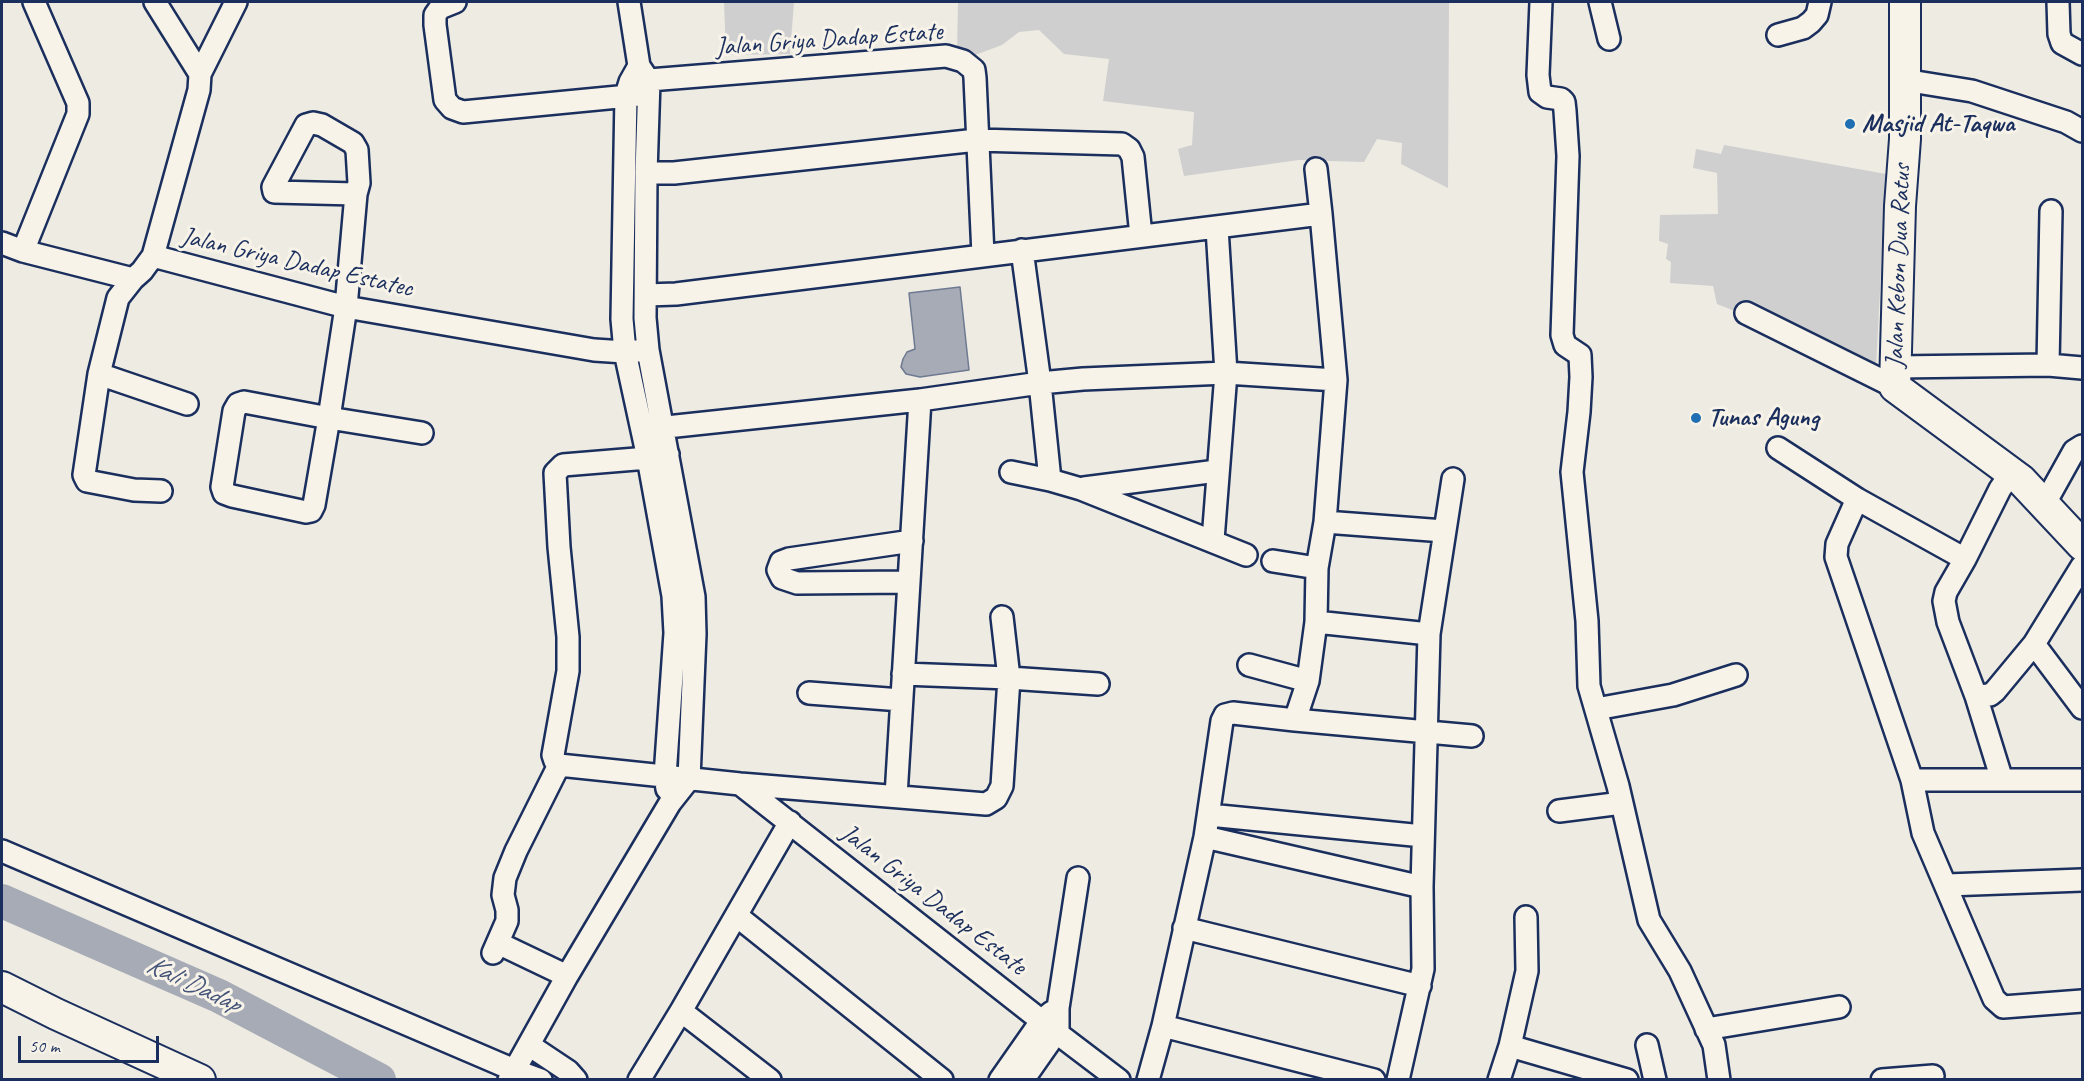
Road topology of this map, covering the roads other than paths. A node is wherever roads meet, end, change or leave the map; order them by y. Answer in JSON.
{"nodes":[{"id":1,"x":34,"y":2,"type":"edge"},
{"id":2,"x":154,"y":2,"type":"edge"},
{"id":3,"x":236,"y":2,"type":"edge"},
{"id":4,"x":455,"y":2,"type":"edge"},
{"id":5,"x":629,"y":2,"type":"edge"},
{"id":6,"x":1541,"y":2,"type":"edge"},
{"id":7,"x":1600,"y":2,"type":"edge"},
{"id":8,"x":1820,"y":2,"type":"edge"},
{"id":9,"x":1905,"y":2,"type":"edge"},
{"id":10,"x":2058,"y":2,"type":"edge"},
{"id":11,"x":1778,"y":35,"type":"dead end"},
{"id":12,"x":1609,"y":39,"type":"dead end"},
{"id":13,"x":2082,"y":54,"type":"edge"},
{"id":14,"x":200,"y":74,"type":"junction"},
{"id":15,"x":1904,"y":80,"type":"junction"},
{"id":16,"x":639,"y":84,"type":"junction"},
{"id":17,"x":2082,"y":131,"type":"edge"},
{"id":18,"x":977,"y":140,"type":"junction"},
{"id":19,"x":1316,"y":169,"type":"dead end"},
{"id":20,"x":646,"y":173,"type":"junction"},
{"id":21,"x":356,"y":194,"type":"dead end"},
{"id":22,"x":2051,"y":212,"type":"dead end"},
{"id":23,"x":1321,"y":214,"type":"junction"},
{"id":24,"x":1216,"y":228,"type":"junction"},
{"id":25,"x":1142,"y":236,"type":"junction"},
{"id":26,"x":2,"y":243,"type":"edge"},
{"id":27,"x":1022,"y":250,"type":"junction"},
{"id":28,"x":23,"y":251,"type":"junction"},
{"id":29,"x":983,"y":255,"type":"junction"},
{"id":30,"x":153,"y":256,"type":"junction"},
{"id":31,"x":133,"y":279,"type":"junction"},
{"id":32,"x":646,"y":295,"type":"junction"},
{"id":33,"x":346,"y":307,"type":"junction"},
{"id":34,"x":1746,"y":313,"type":"dead end"},
{"id":35,"x":648,"y":350,"type":"junction"},
{"id":36,"x":625,"y":352,"type":"junction"},
{"id":37,"x":2048,"y":365,"type":"junction"},
{"id":38,"x":2082,"y":368,"type":"edge"},
{"id":39,"x":1226,"y":373,"type":"junction"},
{"id":40,"x":99,"y":374,"type":"junction"},
{"id":41,"x":1895,"y":377,"type":"junction"},
{"id":42,"x":1336,"y":380,"type":"junction"},
{"id":43,"x":1040,"y":383,"type":"junction"},
{"id":44,"x":920,"y":400,"type":"junction"},
{"id":45,"x":187,"y":404,"type":"dead end"},
{"id":46,"x":329,"y":418,"type":"junction"},
{"id":47,"x":651,"y":429,"type":"junction"},
{"id":48,"x":422,"y":433,"type":"dead end"},
{"id":49,"x":2082,"y":446,"type":"edge"},
{"id":50,"x":1778,"y":448,"type":"dead end"},
{"id":51,"x":658,"y":456,"type":"junction"},
{"id":52,"x":1217,"y":471,"type":"junction"},
{"id":53,"x":1011,"y":472,"type":"dead end"},
{"id":54,"x":2011,"y":473,"type":"junction"},
{"id":55,"x":1453,"y":479,"type":"dead end"},
{"id":56,"x":1050,"y":480,"type":"junction"},
{"id":57,"x":1081,"y":489,"type":"junction"},
{"id":58,"x":161,"y":491,"type":"dead end"},
{"id":59,"x":1857,"y":500,"type":"junction"},
{"id":60,"x":2044,"y":505,"type":"junction"},
{"id":61,"x":1325,"y":522,"type":"junction"},
{"id":62,"x":1444,"y":531,"type":"junction"},
{"id":63,"x":1213,"y":540,"type":"junction"},
{"id":64,"x":912,"y":541,"type":"junction"},
{"id":65,"x":2082,"y":545,"type":"edge"},
{"id":66,"x":1246,"y":555,"type":"dead end"},
{"id":67,"x":1965,"y":559,"type":"junction"},
{"id":68,"x":1273,"y":561,"type":"dead end"},
{"id":69,"x":2082,"y":566,"type":"edge"},
{"id":70,"x":1317,"y":568,"type":"junction"},
{"id":71,"x":908,"y":582,"type":"junction"},
{"id":72,"x":1002,"y":617,"type":"dead end"},
{"id":73,"x":1316,"y":622,"type":"junction"},
{"id":74,"x":1429,"y":634,"type":"junction"},
{"id":75,"x":2034,"y":644,"type":"junction"},
{"id":76,"x":1249,"y":665,"type":"dead end"},
{"id":77,"x":903,"y":674,"type":"junction"},
{"id":78,"x":1736,"y":675,"type":"dead end"},
{"id":79,"x":1009,"y":678,"type":"junction"},
{"id":80,"x":1308,"y":681,"type":"junction"},
{"id":81,"x":1098,"y":684,"type":"dead end"},
{"id":82,"x":809,"y":693,"type":"dead end"},
{"id":83,"x":1976,"y":696,"type":"junction"},
{"id":84,"x":901,"y":700,"type":"junction"},
{"id":85,"x":2082,"y":708,"type":"edge"},
{"id":86,"x":1596,"y":709,"type":"junction"},
{"id":87,"x":1295,"y":720,"type":"junction"},
{"id":88,"x":1426,"y":732,"type":"junction"},
{"id":89,"x":1472,"y":736,"type":"dead end"},
{"id":90,"x":560,"y":765,"type":"junction"},
{"id":91,"x":665,"y":776,"type":"junction"},
{"id":92,"x":689,"y":779,"type":"junction"},
{"id":93,"x":1912,"y":780,"type":"junction"},
{"id":94,"x":2002,"y":780,"type":"junction"},
{"id":95,"x":2082,"y":780,"type":"edge"},
{"id":96,"x":740,"y":784,"type":"junction"},
{"id":97,"x":896,"y":796,"type":"junction"},
{"id":98,"x":670,"y":803,"type":"junction"},
{"id":99,"x":1622,"y":803,"type":"junction"},
{"id":100,"x":1559,"y":811,"type":"dead end"},
{"id":101,"x":1209,"y":815,"type":"junction"},
{"id":102,"x":790,"y":822,"type":"junction"},
{"id":103,"x":1423,"y":836,"type":"junction"},
{"id":104,"x":1205,"y":837,"type":"junction"},
{"id":105,"x":2,"y":851,"type":"edge"},
{"id":106,"x":1078,"y":878,"type":"dead end"},
{"id":107,"x":2082,"y":880,"type":"edge"},
{"id":108,"x":1947,"y":885,"type":"junction"},
{"id":109,"x":1422,"y":887,"type":"junction"},
{"id":110,"x":736,"y":916,"type":"junction"},
{"id":111,"x":1526,"y":917,"type":"dead end"},
{"id":112,"x":1184,"y":928,"type":"junction"},
{"id":113,"x":567,"y":976,"type":"junction"},
{"id":114,"x":1420,"y":986,"type":"junction"},
{"id":115,"x":2,"y":987,"type":"edge"},
{"id":116,"x":2082,"y":1001,"type":"edge"},
{"id":117,"x":2,"y":1006,"type":"edge"},
{"id":118,"x":1839,"y":1007,"type":"dead end"},
{"id":119,"x":681,"y":1011,"type":"junction"},
{"id":120,"x":1052,"y":1021,"type":"junction"},
{"id":121,"x":1163,"y":1026,"type":"junction"},
{"id":122,"x":1706,"y":1029,"type":"junction"},
{"id":123,"x":1647,"y":1045,"type":"dead end"},
{"id":124,"x":1510,"y":1046,"type":"junction"},
{"id":125,"x":518,"y":1064,"type":"edge"},
{"id":126,"x":1933,"y":1076,"type":"dead end"},
{"id":127,"x":156,"y":1080,"type":"edge"},
{"id":128,"x":200,"y":1080,"type":"edge"},
{"id":129,"x":541,"y":1080,"type":"edge"},
{"id":130,"x":576,"y":1080,"type":"edge"},
{"id":131,"x":639,"y":1080,"type":"edge"},
{"id":132,"x":770,"y":1080,"type":"edge"},
{"id":133,"x":942,"y":1080,"type":"edge"},
{"id":134,"x":1000,"y":1080,"type":"edge"},
{"id":135,"x":1023,"y":1080,"type":"edge"},
{"id":136,"x":1119,"y":1080,"type":"edge"},
{"id":137,"x":1148,"y":1080,"type":"edge"},
{"id":138,"x":1374,"y":1080,"type":"edge"},
{"id":139,"x":1398,"y":1080,"type":"edge"},
{"id":140,"x":1499,"y":1080,"type":"edge"},
{"id":141,"x":1627,"y":1080,"type":"edge"},
{"id":142,"x":1655,"y":1080,"type":"edge"},
{"id":143,"x":1719,"y":1080,"type":"edge"},
{"id":144,"x":1882,"y":1080,"type":"edge"}],
"edges":[{"from":1,"to":28,"type":"street"},
{"from":2,"to":14,"type":"street"},
{"from":3,"to":14,"type":"street"},
{"from":4,"to":16,"type":"street","name":"Jalan Griya Dadap Estate"},
{"from":5,"to":16,"type":"street"},
{"from":6,"to":86,"type":"street"},
{"from":7,"to":12,"type":"street"},
{"from":8,"to":11,"type":"street"},
{"from":9,"to":15,"type":"street","name":"Jalan Kebon Dua Ratus"},
{"from":10,"to":13,"type":"street"},
{"from":14,"to":30,"type":"street"},
{"from":15,"to":17,"type":"street"},
{"from":15,"to":41,"type":"street","name":"Jalan Kebon Dua Ratus"},
{"from":16,"to":18,"type":"street","name":"Jalan Griya Dadap Estate"},
{"from":16,"to":20,"type":"street"},
{"from":16,"to":36,"type":"street"},
{"from":18,"to":20,"type":"street"},
{"from":18,"to":25,"type":"street"},
{"from":18,"to":29,"type":"street","name":"Jalan Griya Dadap Estate"},
{"from":19,"to":23,"type":"street"},
{"from":20,"to":32,"type":"street"},
{"from":21,"to":33,"type":"street"},
{"from":22,"to":37,"type":"street"},
{"from":23,"to":24,"type":"street"},
{"from":23,"to":42,"type":"street"},
{"from":24,"to":25,"type":"street"},
{"from":24,"to":39,"type":"street"},
{"from":25,"to":27,"type":"street"},
{"from":26,"to":28,"type":"street"},
{"from":27,"to":29,"type":"street"},
{"from":27,"to":43,"type":"street"},
{"from":28,"to":31,"type":"street"},
{"from":29,"to":32,"type":"street"},
{"from":30,"to":31,"type":"street","name":"Jalan Griya Dadap Estatec"},
{"from":30,"to":33,"type":"street","name":"Jalan Griya Dadap Estatec"},
{"from":31,"to":40,"type":"street","name":"Jalan Griya Dadap Estatec"},
{"from":32,"to":35,"type":"street"},
{"from":33,"to":36,"type":"street","name":"Jalan Griya Dadap Estatec"},
{"from":33,"to":46,"type":"street"},
{"from":34,"to":41,"type":"street"},
{"from":35,"to":36,"type":"street"},
{"from":35,"to":47,"type":"street"},
{"from":36,"to":47,"type":"street"},
{"from":37,"to":38,"type":"street"},
{"from":37,"to":41,"type":"street"},
{"from":39,"to":42,"type":"street"},
{"from":39,"to":43,"type":"street"},
{"from":39,"to":52,"type":"street"},
{"from":40,"to":45,"type":"street"},
{"from":40,"to":58,"type":"street","name":"Jalan Griya Dadap Estatec"},
{"from":41,"to":54,"type":"street"},
{"from":42,"to":61,"type":"street"},
{"from":43,"to":44,"type":"street"},
{"from":43,"to":56,"type":"street"},
{"from":44,"to":47,"type":"street"},
{"from":44,"to":64,"type":"street"},
{"from":46,"to":46,"type":"street"},
{"from":46,"to":48,"type":"street"},
{"from":47,"to":51,"type":"street"},
{"from":49,"to":60,"type":"street"},
{"from":50,"to":59,"type":"street"},
{"from":51,"to":90,"type":"street"},
{"from":51,"to":91,"type":"street"},
{"from":51,"to":92,"type":"street"},
{"from":52,"to":57,"type":"street"},
{"from":52,"to":63,"type":"street"},
{"from":53,"to":56,"type":"street"},
{"from":54,"to":60,"type":"street"},
{"from":54,"to":67,"type":"street"},
{"from":55,"to":62,"type":"street"},
{"from":56,"to":57,"type":"street"},
{"from":57,"to":63,"type":"street"},
{"from":59,"to":67,"type":"street"},
{"from":59,"to":93,"type":"street"},
{"from":60,"to":65,"type":"street"},
{"from":61,"to":62,"type":"street"},
{"from":61,"to":70,"type":"street"},
{"from":62,"to":74,"type":"street"},
{"from":63,"to":66,"type":"street"},
{"from":64,"to":71,"type":"street"},
{"from":64,"to":71,"type":"street"},
{"from":67,"to":83,"type":"street"},
{"from":68,"to":70,"type":"street"},
{"from":69,"to":75,"type":"street"},
{"from":70,"to":73,"type":"street"},
{"from":71,"to":77,"type":"street"},
{"from":72,"to":79,"type":"street","name":"Jalan Griya Dadap Estate"},
{"from":73,"to":74,"type":"street"},
{"from":73,"to":80,"type":"street"},
{"from":74,"to":88,"type":"street"},
{"from":75,"to":83,"type":"street"},
{"from":75,"to":85,"type":"street"},
{"from":76,"to":80,"type":"street"},
{"from":77,"to":79,"type":"street"},
{"from":77,"to":84,"type":"street"},
{"from":78,"to":86,"type":"street"},
{"from":79,"to":81,"type":"street"},
{"from":79,"to":97,"type":"street","name":"Jalan Griya Dadap Estate"},
{"from":80,"to":87,"type":"street"},
{"from":82,"to":84,"type":"street"},
{"from":83,"to":94,"type":"street"},
{"from":84,"to":97,"type":"street"},
{"from":86,"to":99,"type":"street"},
{"from":87,"to":88,"type":"street"},
{"from":87,"to":101,"type":"street"},
{"from":88,"to":89,"type":"street"},
{"from":88,"to":103,"type":"street"},
{"from":90,"to":91,"type":"street","name":"Jalan Griya Dadap Estate"},
{"from":90,"to":113,"type":"street"},
{"from":91,"to":92,"type":"street","name":"Jalan Griya Dadap Estate"},
{"from":91,"to":98,"type":"street"},
{"from":92,"to":96,"type":"street","name":"Jalan Griya Dadap Estate"},
{"from":92,"to":98,"type":"street"},
{"from":93,"to":94,"type":"street"},
{"from":93,"to":108,"type":"street"},
{"from":94,"to":95,"type":"street"},
{"from":96,"to":97,"type":"street","name":"Jalan Griya Dadap Estate"},
{"from":96,"to":102,"type":"street","name":"Jalan Griya Dadap Estate"},
{"from":98,"to":113,"type":"street"},
{"from":99,"to":100,"type":"street"},
{"from":99,"to":122,"type":"street"},
{"from":101,"to":103,"type":"street"},
{"from":101,"to":104,"type":"street"},
{"from":102,"to":110,"type":"street"},
{"from":102,"to":120,"type":"street","name":"Jalan Griya Dadap Estate"},
{"from":103,"to":109,"type":"street"},
{"from":104,"to":109,"type":"street"},
{"from":104,"to":112,"type":"street"},
{"from":105,"to":125,"type":"street"},
{"from":106,"to":120,"type":"street","name":"Jalan Griya Dadap Estate"},
{"from":107,"to":108,"type":"street"},
{"from":108,"to":116,"type":"street"},
{"from":109,"to":114,"type":"street"},
{"from":110,"to":119,"type":"street"},
{"from":110,"to":133,"type":"street"},
{"from":111,"to":124,"type":"street"},
{"from":112,"to":114,"type":"street"},
{"from":112,"to":121,"type":"street"},
{"from":113,"to":125,"type":"street"},
{"from":114,"to":139,"type":"street"},
{"from":115,"to":128,"type":"street"},
{"from":117,"to":127,"type":"street"},
{"from":118,"to":122,"type":"street"},
{"from":119,"to":131,"type":"street"},
{"from":119,"to":132,"type":"street"},
{"from":120,"to":134,"type":"street","name":"Jalan Griya Dadap Estate"},
{"from":120,"to":135,"type":"street","name":"Jalan Griya Dadap Estate"},
{"from":120,"to":136,"type":"street","name":"Jalan Griya Dadap Estate"},
{"from":121,"to":137,"type":"street"},
{"from":121,"to":138,"type":"street"},
{"from":122,"to":143,"type":"street"},
{"from":123,"to":142,"type":"street"},
{"from":124,"to":140,"type":"street"},
{"from":124,"to":141,"type":"street"},
{"from":125,"to":129,"type":"street"},
{"from":125,"to":130,"type":"street"},
{"from":126,"to":144,"type":"street"}]}
